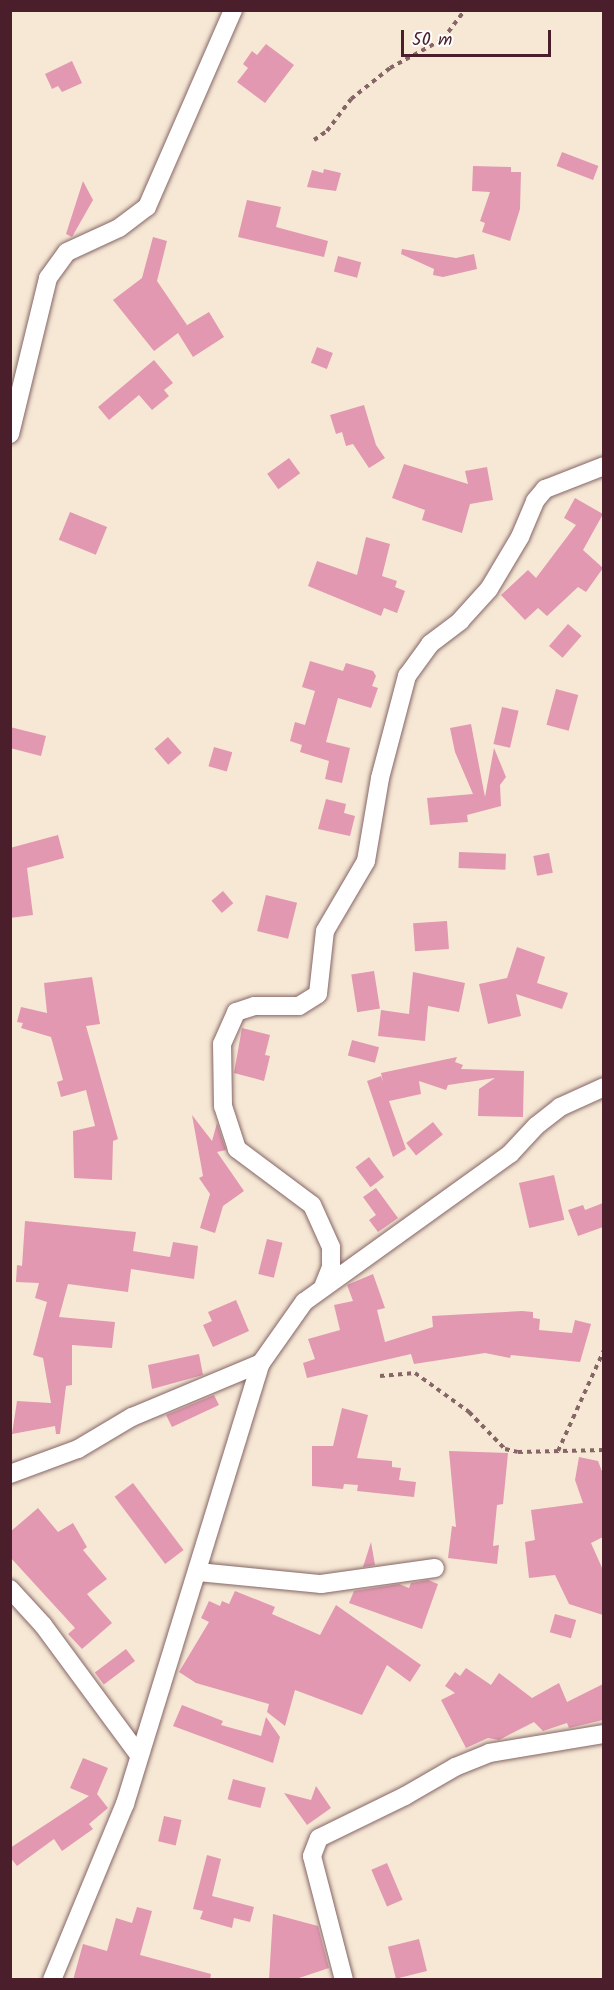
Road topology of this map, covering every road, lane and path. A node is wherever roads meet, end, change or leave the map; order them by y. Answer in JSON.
{"nodes":[{"id":1,"x":233,"y":10,"type":"edge"},
{"id":2,"x":465,"y":10,"type":"edge"},
{"id":3,"x":314,"y":140,"type":"dead end"},
{"id":4,"x":10,"y":434,"type":"edge"},
{"id":5,"x":603,"y":466,"type":"edge"},
{"id":6,"x":603,"y":1087,"type":"edge"},
{"id":7,"x":323,"y":1287,"type":"junction"},
{"id":8,"x":603,"y":1350,"type":"edge"},
{"id":9,"x":261,"y":1363,"type":"junction"},
{"id":10,"x":380,"y":1376,"type":"dead end"},
{"id":11,"x":603,"y":1450,"type":"edge"},
{"id":12,"x":558,"y":1451,"type":"junction"},
{"id":13,"x":10,"y":1474,"type":"edge"},
{"id":14,"x":435,"y":1568,"type":"dead end"},
{"id":15,"x":198,"y":1572,"type":"junction"},
{"id":16,"x":10,"y":1589,"type":"edge"},
{"id":17,"x":603,"y":1734,"type":"edge"},
{"id":18,"x":138,"y":1754,"type":"junction"},
{"id":19,"x":52,"y":1980,"type":"edge"},
{"id":20,"x":344,"y":1980,"type":"edge"}],
"edges":[{"from":1,"to":4,"type":"street"},
{"from":2,"to":3,"type":"path"},
{"from":5,"to":7,"type":"street"},
{"from":6,"to":7,"type":"street"},
{"from":7,"to":9,"type":"street"},
{"from":8,"to":12,"type":"path"},
{"from":9,"to":13,"type":"street"},
{"from":9,"to":15,"type":"street"},
{"from":10,"to":12,"type":"path"},
{"from":11,"to":12,"type":"path"},
{"from":14,"to":15,"type":"street"},
{"from":15,"to":18,"type":"street"},
{"from":16,"to":18,"type":"street"},
{"from":17,"to":20,"type":"street"},
{"from":18,"to":19,"type":"street"}]}
